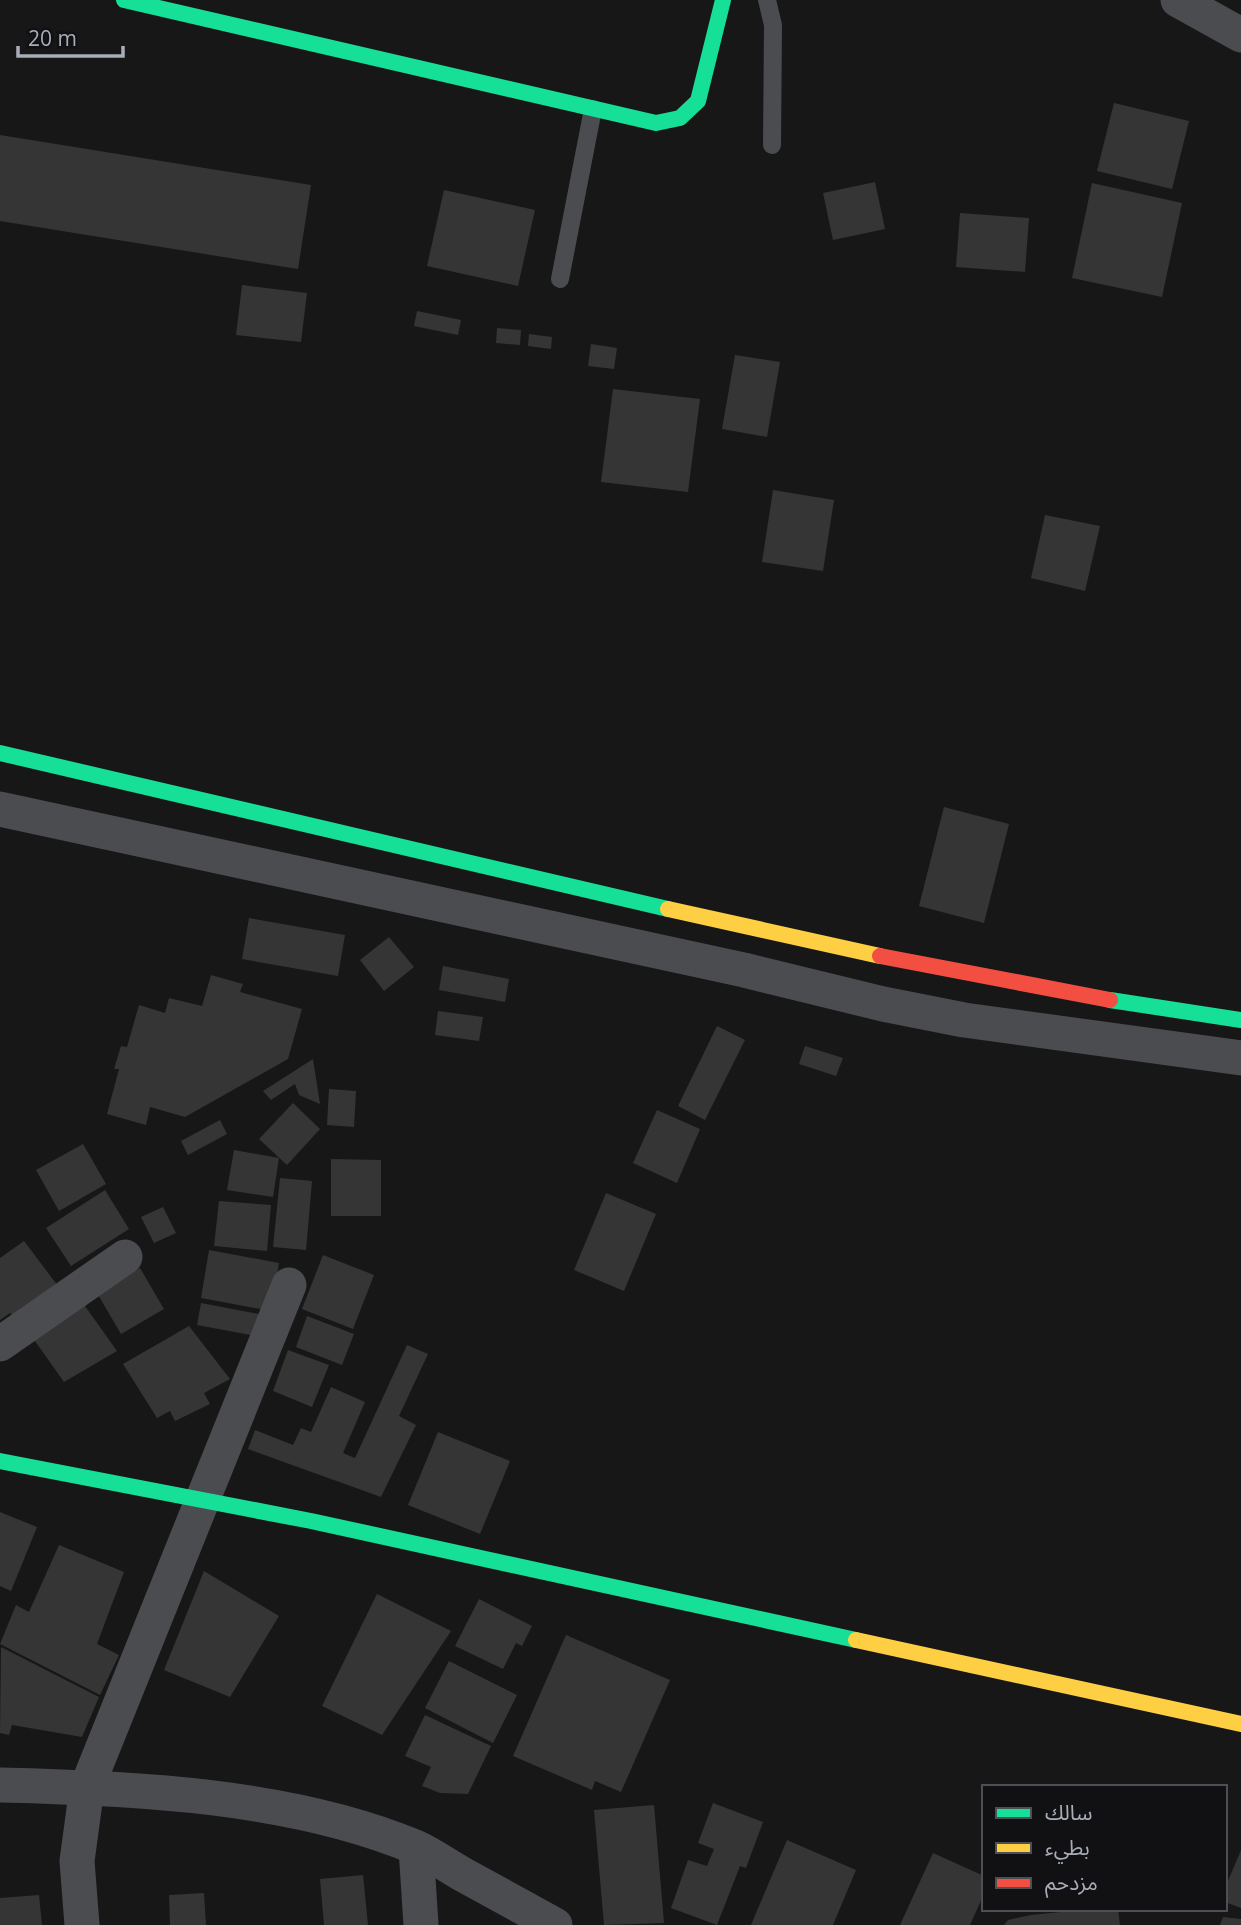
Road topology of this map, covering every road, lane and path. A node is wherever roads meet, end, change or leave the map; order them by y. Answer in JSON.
{"nodes":[{"id":1,"x":124,"y":0,"type":"edge"},
{"id":2,"x":723,"y":0,"type":"edge"},
{"id":3,"x":768,"y":0,"type":"edge"},
{"id":4,"x":1178,"y":0,"type":"edge"},
{"id":5,"x":1241,"y":35,"type":"edge"},
{"id":6,"x":593,"y":109,"type":"junction"},
{"id":7,"x":772,"y":145,"type":"dead end"},
{"id":8,"x":560,"y":279,"type":"dead end"},
{"id":9,"x":0,"y":753,"type":"edge"},
{"id":10,"x":0,"y":809,"type":"edge"},
{"id":11,"x":1241,"y":1020,"type":"edge"},
{"id":12,"x":1241,"y":1058,"type":"edge"},
{"id":13,"x":125,"y":1256,"type":"dead end"},
{"id":14,"x":289,"y":1285,"type":"dead end"},
{"id":15,"x":0,"y":1344,"type":"edge"},
{"id":16,"x":0,"y":1461,"type":"edge"},
{"id":17,"x":202,"y":1497,"type":"junction"},
{"id":18,"x":1241,"y":1724,"type":"edge"},
{"id":19,"x":0,"y":1785,"type":"edge"},
{"id":20,"x":87,"y":1787,"type":"junction"},
{"id":21,"x":416,"y":1847,"type":"junction"},
{"id":22,"x":82,"y":1925,"type":"edge"},
{"id":23,"x":421,"y":1925,"type":"edge"},
{"id":24,"x":555,"y":1925,"type":"edge"}],
"edges":[{"from":1,"to":6,"type":"street"},
{"from":2,"to":6,"type":"street"},
{"from":3,"to":7,"type":"lane"},
{"from":4,"to":5,"type":"street"},
{"from":6,"to":8,"type":"lane"},
{"from":9,"to":11,"type":"street"},
{"from":10,"to":12,"type":"street"},
{"from":13,"to":15,"type":"street"},
{"from":14,"to":17,"type":"street"},
{"from":16,"to":17,"type":"street"},
{"from":17,"to":18,"type":"street"},
{"from":17,"to":20,"type":"street"},
{"from":19,"to":20,"type":"street"},
{"from":20,"to":21,"type":"street"},
{"from":20,"to":22,"type":"street"},
{"from":21,"to":23,"type":"street"},
{"from":21,"to":24,"type":"street"}]}
